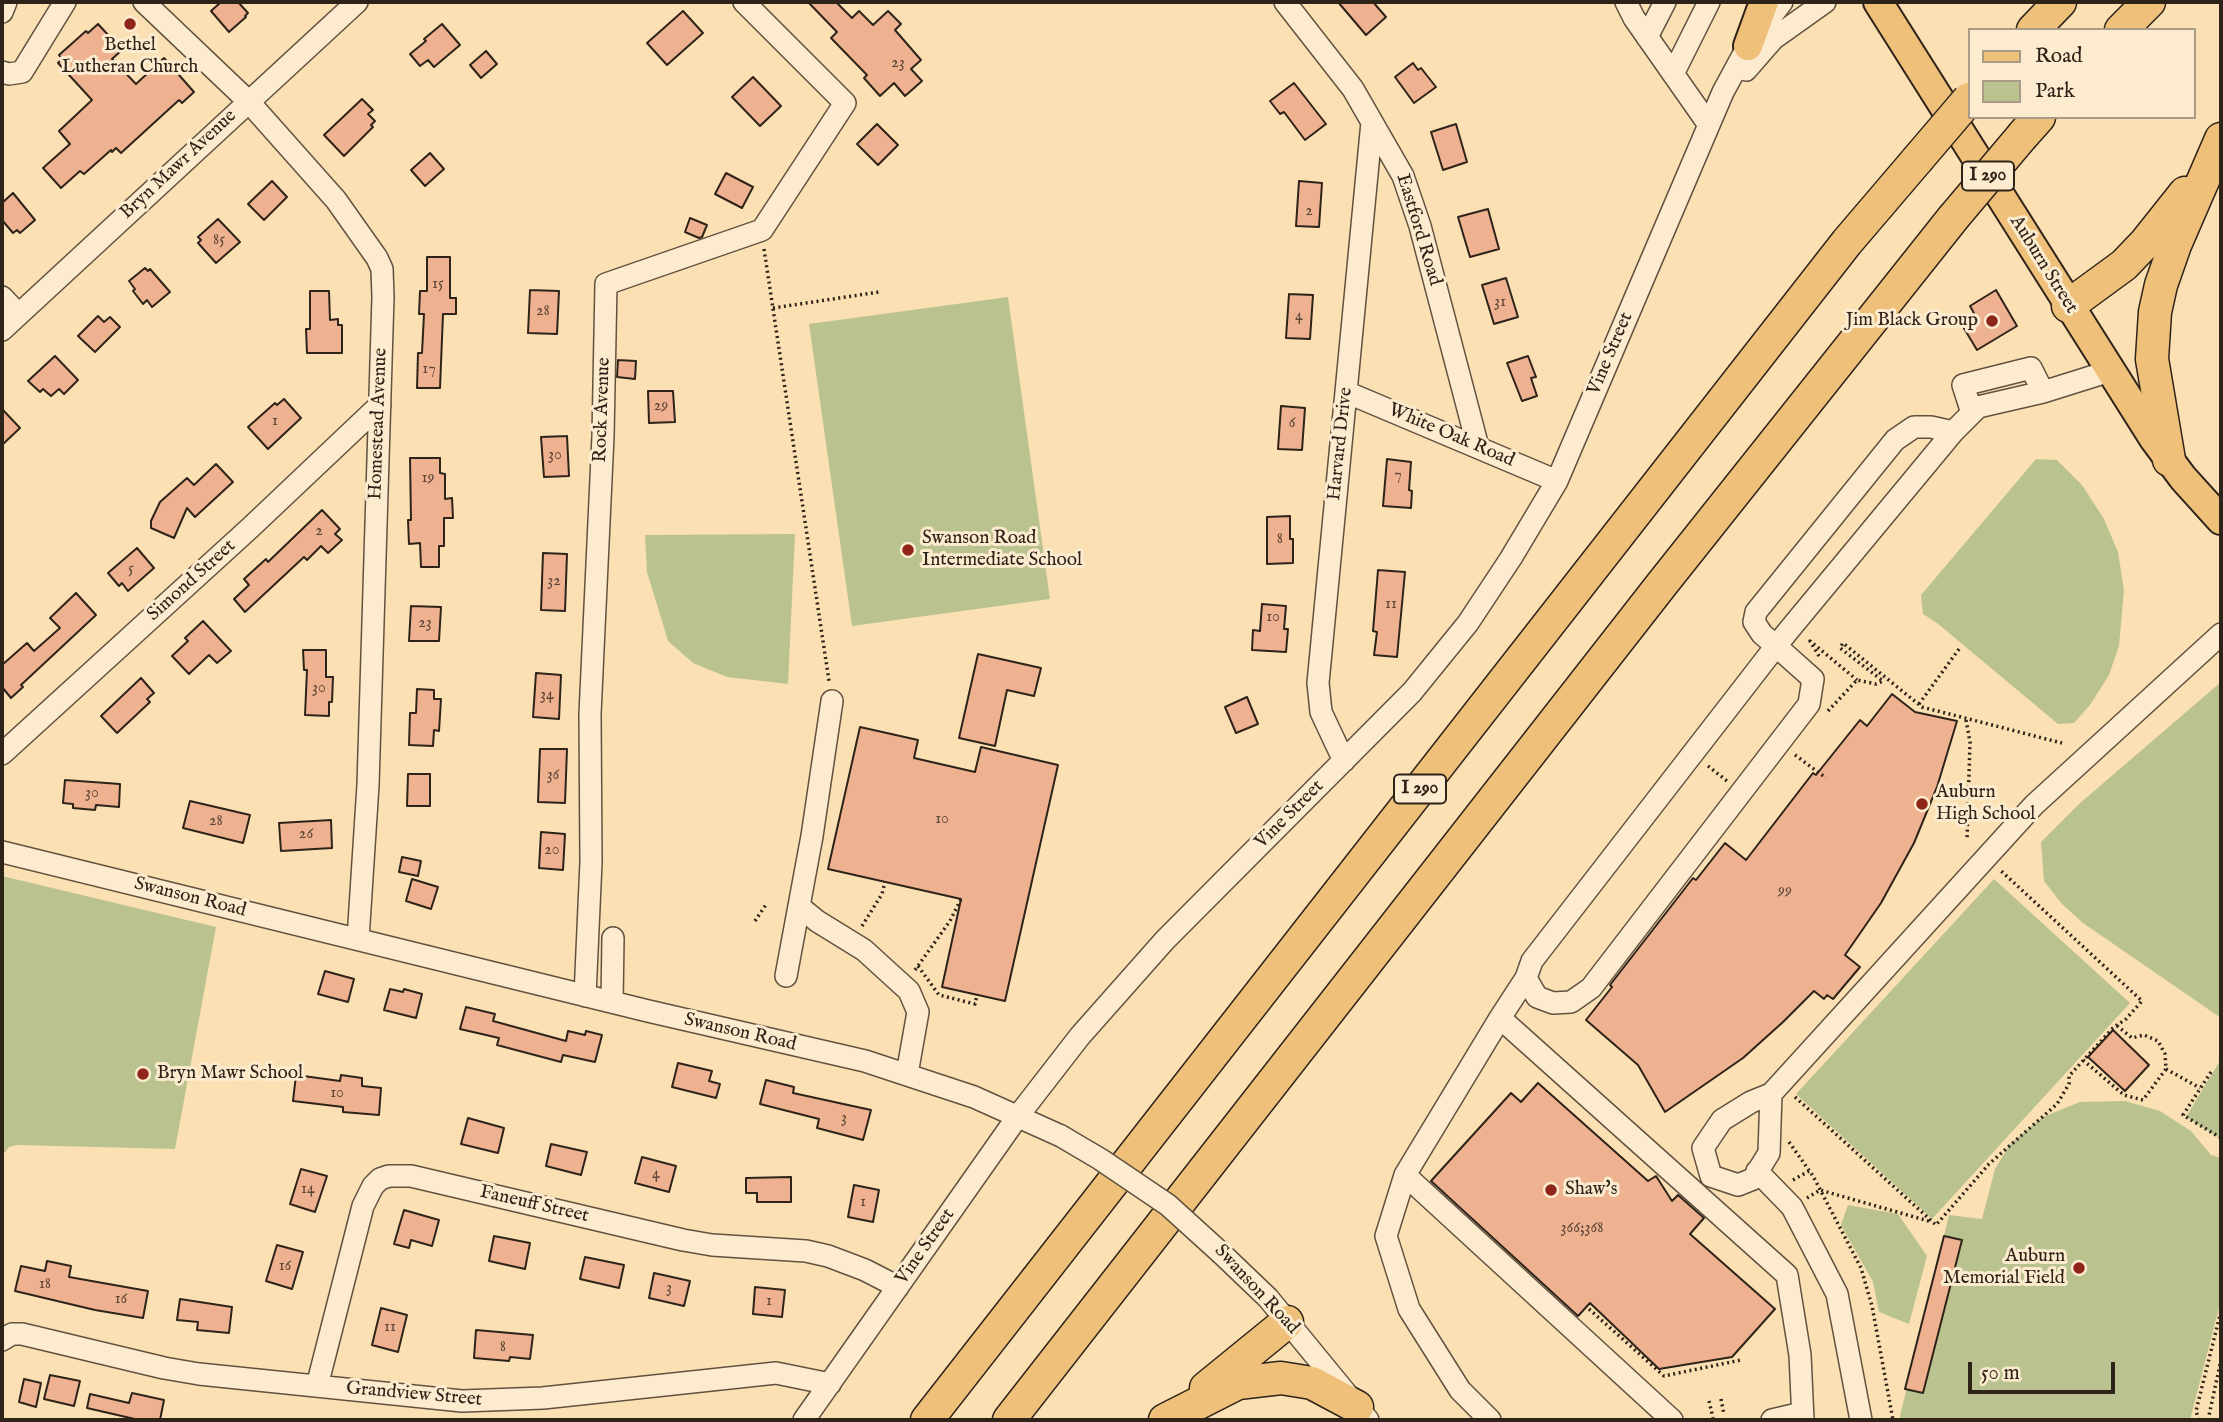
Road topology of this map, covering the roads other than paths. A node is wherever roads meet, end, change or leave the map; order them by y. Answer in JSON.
{"nodes":[{"id":1,"x":6,"y":2,"type":"edge"},
{"id":2,"x":65,"y":2,"type":"edge"},
{"id":3,"x":144,"y":2,"type":"edge"},
{"id":4,"x":357,"y":2,"type":"edge"},
{"id":5,"x":744,"y":2,"type":"edge"},
{"id":6,"x":1285,"y":2,"type":"edge"},
{"id":7,"x":1626,"y":2,"type":"edge"},
{"id":8,"x":1665,"y":2,"type":"edge"},
{"id":9,"x":1709,"y":2,"type":"edge"},
{"id":10,"x":1764,"y":2,"type":"edge"},
{"id":11,"x":1782,"y":2,"type":"edge"},
{"id":12,"x":1825,"y":2,"type":"edge"},
{"id":13,"x":1878,"y":2,"type":"edge"},
{"id":14,"x":2060,"y":2,"type":"edge"},
{"id":15,"x":2149,"y":2,"type":"edge"},
{"id":16,"x":2,"y":12,"type":"edge"},
{"id":17,"x":2035,"y":28,"type":"edge"},
{"id":18,"x":2123,"y":28,"type":"edge"},
{"id":19,"x":1647,"y":37,"type":"junction"},
{"id":20,"x":1748,"y":46,"type":"junction"},
{"id":21,"x":2,"y":72,"type":"edge"},
{"id":22,"x":1673,"y":74,"type":"junction"},
{"id":23,"x":1968,"y":100,"type":"edge"},
{"id":24,"x":248,"y":101,"type":"junction"},
{"id":25,"x":1372,"y":122,"type":"junction"},
{"id":26,"x":1709,"y":125,"type":"junction"},
{"id":27,"x":2031,"y":126,"type":"edge"},
{"id":28,"x":2221,"y":138,"type":"edge"},
{"id":29,"x":1694,"y":159,"type":"junction"},
{"id":30,"x":2,"y":297,"type":"edge"},
{"id":31,"x":2068,"y":306,"type":"junction"},
{"id":32,"x":18,"y":314,"type":"junction"},
{"id":33,"x":2,"y":330,"type":"edge"},
{"id":34,"x":2110,"y":372,"type":"junction"},
{"id":35,"x":1346,"y":392,"type":"junction"},
{"id":36,"x":380,"y":405,"type":"junction"},
{"id":37,"x":1953,"y":432,"type":"junction"},
{"id":38,"x":1478,"y":447,"type":"junction"},
{"id":39,"x":2169,"y":460,"type":"junction"},
{"id":40,"x":1557,"y":481,"type":"junction"},
{"id":41,"x":2221,"y":520,"type":"edge"},
{"id":42,"x":2221,"y":635,"type":"edge"},
{"id":43,"x":1776,"y":646,"type":"junction"},
{"id":44,"x":832,"y":701,"type":"road end"},
{"id":45,"x":2,"y":754,"type":"edge"},
{"id":46,"x":1344,"y":761,"type":"junction"},
{"id":47,"x":2,"y":852,"type":"edge"},
{"id":48,"x":800,"y":907,"type":"junction"},
{"id":49,"x":613,"y":938,"type":"dead end"},
{"id":50,"x":358,"y":939,"type":"junction"},
{"id":51,"x":786,"y":976,"type":"dead end"},
{"id":52,"x":1526,"y":978,"type":"junction"},
{"id":53,"x":585,"y":996,"type":"junction"},
{"id":54,"x":612,"y":1002,"type":"junction"},
{"id":55,"x":1500,"y":1018,"type":"junction"},
{"id":56,"x":907,"y":1074,"type":"junction"},
{"id":57,"x":1780,"y":1094,"type":"junction"},
{"id":58,"x":1018,"y":1116,"type":"junction"},
{"id":59,"x":1757,"y":1171,"type":"junction"},
{"id":60,"x":1405,"y":1175,"type":"junction"},
{"id":61,"x":898,"y":1287,"type":"junction"},
{"id":62,"x":1287,"y":1322,"type":"junction"},
{"id":63,"x":2,"y":1340,"type":"edge"},
{"id":64,"x":830,"y":1384,"type":"junction"},
{"id":65,"x":317,"y":1387,"type":"junction"},
{"id":66,"x":1363,"y":1414,"type":"edge"},
{"id":67,"x":1172,"y":1416,"type":"edge"},
{"id":68,"x":1803,"y":1417,"type":"edge"},
{"id":69,"x":804,"y":1420,"type":"edge"},
{"id":70,"x":927,"y":1420,"type":"edge"},
{"id":71,"x":1009,"y":1420,"type":"edge"},
{"id":72,"x":1490,"y":1420,"type":"edge"},
{"id":73,"x":1672,"y":1420,"type":"edge"},
{"id":74,"x":1772,"y":1420,"type":"edge"},
{"id":75,"x":1861,"y":1420,"type":"edge"}],
"edges":[{"from":1,"to":16,"type":"street"},
{"from":2,"to":21,"type":"street"},
{"from":3,"to":24,"type":"street","name":"Homestead Avenue"},
{"from":4,"to":24,"type":"street","name":"Bryn Mawr Avenue"},
{"from":5,"to":53,"type":"street","name":"Rock Avenue"},
{"from":6,"to":25,"type":"street","name":"Eastford Road"},
{"from":7,"to":19,"type":"street"},
{"from":8,"to":19,"type":"street"},
{"from":9,"to":22,"type":"street"},
{"from":10,"to":20,"type":"main road"},
{"from":11,"to":20,"type":"street","name":"Vine Street"},
{"from":12,"to":29,"type":"street","name":"Vine Street"},
{"from":13,"to":31,"type":"main road","name":"Auburn Street"},
{"from":14,"to":17,"type":"highway"},
{"from":15,"to":18,"type":"highway"},
{"from":19,"to":22,"type":"street"},
{"from":20,"to":26,"type":"street","name":"Vine Street"},
{"from":22,"to":26,"type":"street"},
{"from":23,"to":70,"type":"highway","number":"I 290","bridge":true},
{"from":24,"to":32,"type":"street","name":"Bryn Mawr Avenue"},
{"from":24,"to":36,"type":"street","name":"Homestead Avenue"},
{"from":25,"to":35,"type":"street","name":"Harvard Drive"},
{"from":25,"to":38,"type":"street","name":"Eastford Road"},
{"from":26,"to":29,"type":"street","name":"Vine Street"},
{"from":27,"to":71,"type":"highway","number":"I 290","bridge":true},
{"from":28,"to":31,"type":"highway"},
{"from":28,"to":39,"type":"highway"},
{"from":29,"to":40,"type":"street","name":"Vine Street"},
{"from":30,"to":32,"type":"street"},
{"from":31,"to":34,"type":"main road","name":"Auburn Street"},
{"from":32,"to":33,"type":"street","name":"Bryn Mawr Avenue"},
{"from":34,"to":37,"type":"street"},
{"from":34,"to":39,"type":"main road","name":"Auburn Street"},
{"from":35,"to":38,"type":"street","name":"White Oak Road"},
{"from":35,"to":46,"type":"street","name":"Harvard Drive"},
{"from":36,"to":45,"type":"street","name":"Simond Street"},
{"from":36,"to":50,"type":"street","name":"Homestead Avenue"},
{"from":37,"to":43,"type":"street"},
{"from":37,"to":43,"type":"street"},
{"from":38,"to":40,"type":"street","name":"White Oak Road"},
{"from":39,"to":41,"type":"main road","name":"Auburn Street"},
{"from":40,"to":46,"type":"street","name":"Vine Street"},
{"from":42,"to":57,"type":"street"},
{"from":43,"to":52,"type":"street"},
{"from":43,"to":52,"type":"street"},
{"from":44,"to":48,"type":"street"},
{"from":46,"to":58,"type":"street","name":"Vine Street"},
{"from":47,"to":50,"type":"street","name":"Swanson Road"},
{"from":48,"to":51,"type":"street"},
{"from":48,"to":56,"type":"street"},
{"from":49,"to":54,"type":"street"},
{"from":50,"to":53,"type":"street","name":"Swanson Road"},
{"from":52,"to":55,"type":"street"},
{"from":53,"to":54,"type":"street","name":"Swanson Road"},
{"from":54,"to":56,"type":"street","name":"Swanson Road"},
{"from":55,"to":60,"type":"street"},
{"from":55,"to":68,"type":"street"},
{"from":56,"to":58,"type":"street","name":"Swanson Road"},
{"from":57,"to":59,"type":"street"},
{"from":57,"to":59,"type":"street"},
{"from":58,"to":61,"type":"street","name":"Vine Street"},
{"from":58,"to":62,"type":"street","name":"Swanson Road","bridge":true},
{"from":59,"to":75,"type":"street"},
{"from":60,"to":72,"type":"street"},
{"from":60,"to":73,"type":"street"},
{"from":61,"to":64,"type":"street","name":"Vine Street"},
{"from":61,"to":65,"type":"street","name":"Faneuff Street"},
{"from":62,"to":66,"type":"street","name":"Swanson Road"},
{"from":62,"to":67,"type":"highway"},
{"from":63,"to":65,"type":"street","name":"Grandview Street"},
{"from":64,"to":65,"type":"street","name":"Grandview Street"},
{"from":64,"to":69,"type":"street","name":"Vine Street"},
{"from":66,"to":67,"type":"highway"},
{"from":68,"to":74,"type":"street"}]}
